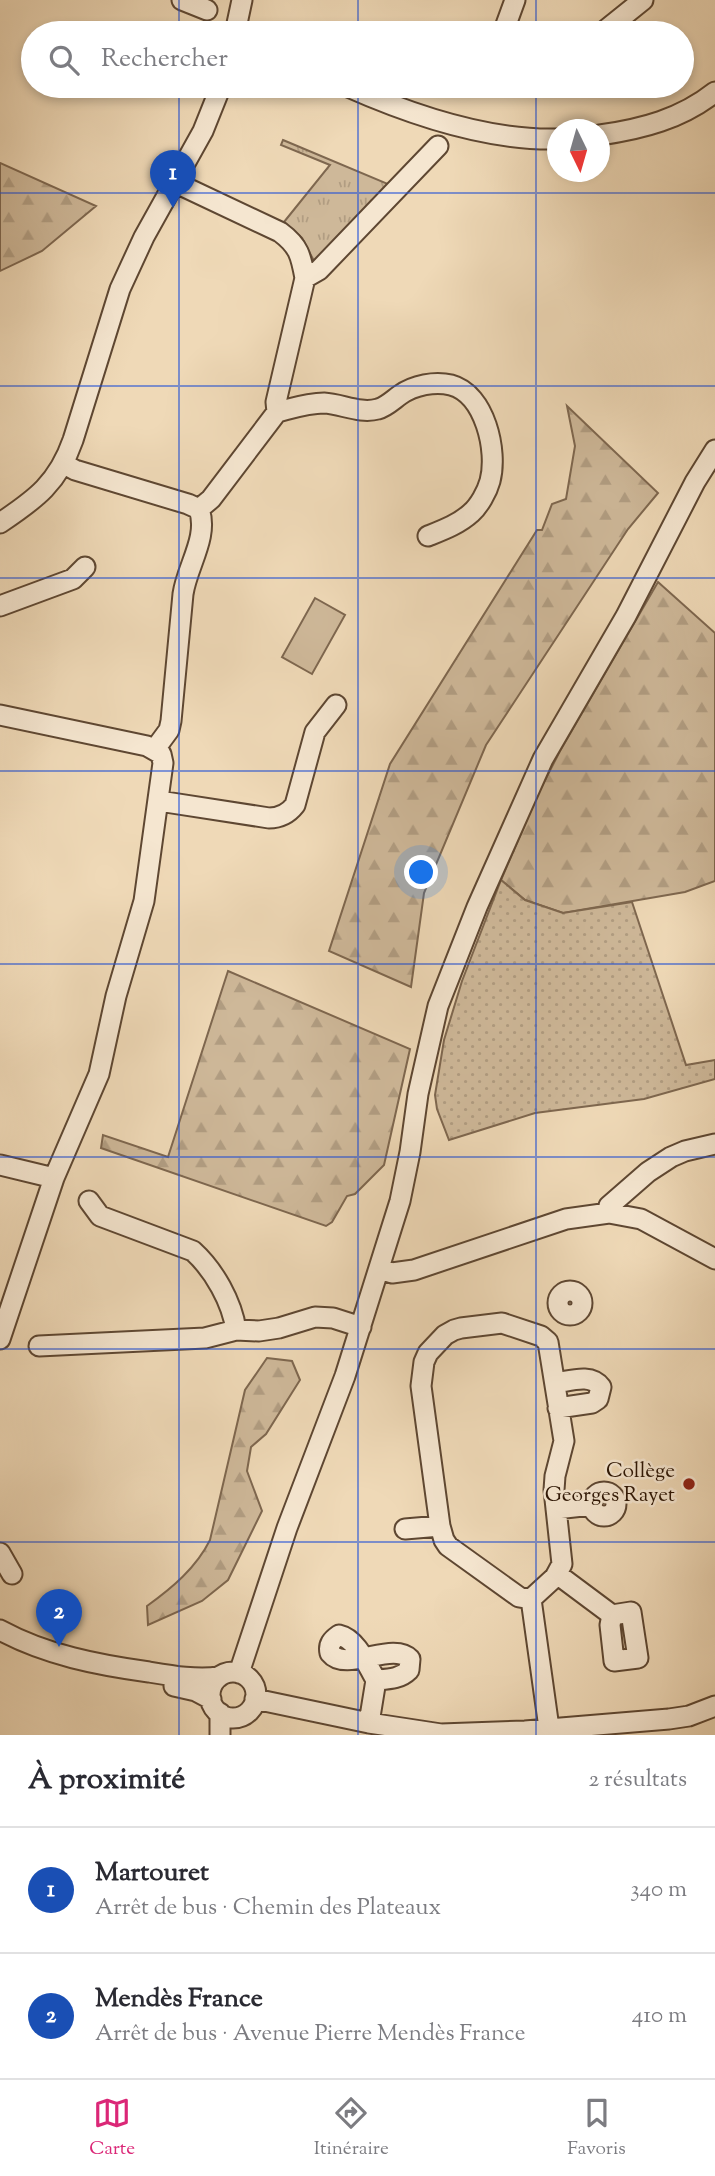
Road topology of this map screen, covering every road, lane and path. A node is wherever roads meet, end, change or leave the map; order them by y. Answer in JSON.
{"nodes":[{"id":1,"x":182,"y":0,"type":"edge"},
{"id":2,"x":242,"y":0,"type":"edge"},
{"id":3,"x":515,"y":0,"type":"edge"},
{"id":4,"x":643,"y":0,"type":"edge"},
{"id":5,"x":207,"y":10,"type":"dead end"},
{"id":6,"x":238,"y":21,"type":"edge"},
{"id":7,"x":507,"y":21,"type":"edge"},
{"id":8,"x":617,"y":21,"type":"edge"},
{"id":9,"x":715,"y":92,"type":"edge"},
{"id":10,"x":216,"y":98,"type":"edge"},
{"id":11,"x":375,"y":98,"type":"edge"},
{"id":12,"x":610,"y":133,"type":"edge"},
{"id":13,"x":547,"y":140,"type":"edge"},
{"id":14,"x":438,"y":146,"type":"dead end"},
{"id":15,"x":174,"y":182,"type":"junction"},
{"id":16,"x":304,"y":278,"type":"junction"},
{"id":17,"x":277,"y":412,"type":"junction"},
{"id":18,"x":715,"y":450,"type":"edge"},
{"id":19,"x":64,"y":464,"type":"junction"},
{"id":20,"x":199,"y":509,"type":"junction"},
{"id":21,"x":0,"y":523,"type":"edge"},
{"id":22,"x":428,"y":536,"type":"dead end"},
{"id":23,"x":85,"y":567,"type":"dead end"},
{"id":24,"x":0,"y":606,"type":"edge"},
{"id":25,"x":336,"y":705,"type":"dead end"},
{"id":26,"x":0,"y":715,"type":"edge"},
{"id":27,"x":155,"y":749,"type":"junction"},
{"id":28,"x":159,"y":801,"type":"junction"},
{"id":29,"x":715,"y":1144,"type":"edge"},
{"id":30,"x":0,"y":1165,"type":"edge"},
{"id":31,"x":54,"y":1178,"type":"junction"},
{"id":32,"x":89,"y":1201,"type":"dead end"},
{"id":33,"x":609,"y":1213,"type":"junction"},
{"id":34,"x":715,"y":1259,"type":"edge"},
{"id":35,"x":379,"y":1269,"type":"junction"},
{"id":36,"x":562,"y":1312,"type":"dead end"},
{"id":37,"x":361,"y":1327,"type":"junction"},
{"id":38,"x":236,"y":1330,"type":"junction"},
{"id":39,"x":541,"y":1336,"type":"junction"},
{"id":40,"x":0,"y":1339,"type":"edge"},
{"id":41,"x":39,"y":1346,"type":"dead end"},
{"id":42,"x":555,"y":1383,"type":"junction"},
{"id":43,"x":558,"y":1408,"type":"junction"},
{"id":44,"x":593,"y":1505,"type":"dead end"},
{"id":45,"x":556,"y":1509,"type":"junction"},
{"id":46,"x":440,"y":1526,"type":"junction"},
{"id":47,"x":405,"y":1529,"type":"dead end"},
{"id":48,"x":0,"y":1553,"type":"edge"},
{"id":49,"x":12,"y":1574,"type":"dead end"},
{"id":50,"x":557,"y":1574,"type":"junction"},
{"id":51,"x":531,"y":1599,"type":"junction"},
{"id":52,"x":612,"y":1615,"type":"dead end"},
{"id":53,"x":2,"y":1640,"type":"edge"},
{"id":54,"x":239,"y":1673,"type":"junction"},
{"id":55,"x":219,"y":1677,"type":"junction"},
{"id":56,"x":376,"y":1680,"type":"junction"},
{"id":57,"x":256,"y":1699,"type":"junction"},
{"id":58,"x":215,"y":1706,"type":"junction"},
{"id":59,"x":715,"y":1706,"type":"edge"},
{"id":60,"x":243,"y":1715,"type":"junction"},
{"id":61,"x":369,"y":1724,"type":"junction"},
{"id":62,"x":669,"y":1727,"type":"edge"},
{"id":63,"x":542,"y":1731,"type":"edge"},
{"id":64,"x":411,"y":1733,"type":"edge"},
{"id":65,"x":220,"y":1735,"type":"edge"},
{"id":66,"x":234,"y":1735,"type":"edge"}],
"edges":[{"from":1,"to":5,"type":"street"},
{"from":2,"to":6,"type":"street"},
{"from":3,"to":7,"type":"street"},
{"from":4,"to":8,"type":"street"},
{"from":9,"to":12,"type":"street"},
{"from":10,"to":15,"type":"street"},
{"from":11,"to":13,"type":"street"},
{"from":14,"to":16,"type":"street"},
{"from":15,"to":16,"type":"street"},
{"from":15,"to":19,"type":"street"},
{"from":16,"to":17,"type":"street"},
{"from":17,"to":20,"type":"street"},
{"from":17,"to":22,"type":"street"},
{"from":18,"to":35,"type":"street"},
{"from":19,"to":20,"type":"street"},
{"from":19,"to":21,"type":"street"},
{"from":20,"to":27,"type":"street"},
{"from":23,"to":24,"type":"street"},
{"from":25,"to":28,"type":"street"},
{"from":26,"to":27,"type":"street"},
{"from":27,"to":28,"type":"street"},
{"from":28,"to":31,"type":"street"},
{"from":29,"to":33,"type":"street"},
{"from":30,"to":31,"type":"street"},
{"from":31,"to":40,"type":"street"},
{"from":32,"to":38,"type":"street"},
{"from":33,"to":34,"type":"street"},
{"from":33,"to":35,"type":"street"},
{"from":35,"to":37,"type":"street"},
{"from":36,"to":39,"type":"street"},
{"from":37,"to":38,"type":"street"},
{"from":37,"to":54,"type":"street"},
{"from":38,"to":41,"type":"street"},
{"from":39,"to":42,"type":"street"},
{"from":39,"to":46,"type":"street"},
{"from":42,"to":43,"type":"street"},
{"from":42,"to":43,"type":"street"},
{"from":43,"to":45,"type":"street"},
{"from":44,"to":45,"type":"street"},
{"from":45,"to":50,"type":"street"},
{"from":46,"to":47,"type":"street"},
{"from":46,"to":51,"type":"street"},
{"from":48,"to":49,"type":"street"},
{"from":50,"to":51,"type":"street"},
{"from":50,"to":52,"type":"street"},
{"from":51,"to":63,"type":"street"},
{"from":53,"to":55,"type":"street"},
{"from":53,"to":58,"type":"street"},
{"from":54,"to":55,"type":"street"},
{"from":54,"to":57,"type":"street"},
{"from":55,"to":58,"type":"street"},
{"from":56,"to":56,"type":"street"},
{"from":56,"to":61,"type":"street"},
{"from":57,"to":60,"type":"street"},
{"from":57,"to":61,"type":"street"},
{"from":58,"to":60,"type":"street"},
{"from":58,"to":65,"type":"street"},
{"from":59,"to":62,"type":"street"},
{"from":60,"to":66,"type":"street"},
{"from":61,"to":64,"type":"street"},
{"from":62,"to":63,"type":"street"},
{"from":63,"to":64,"type":"street"}]}
